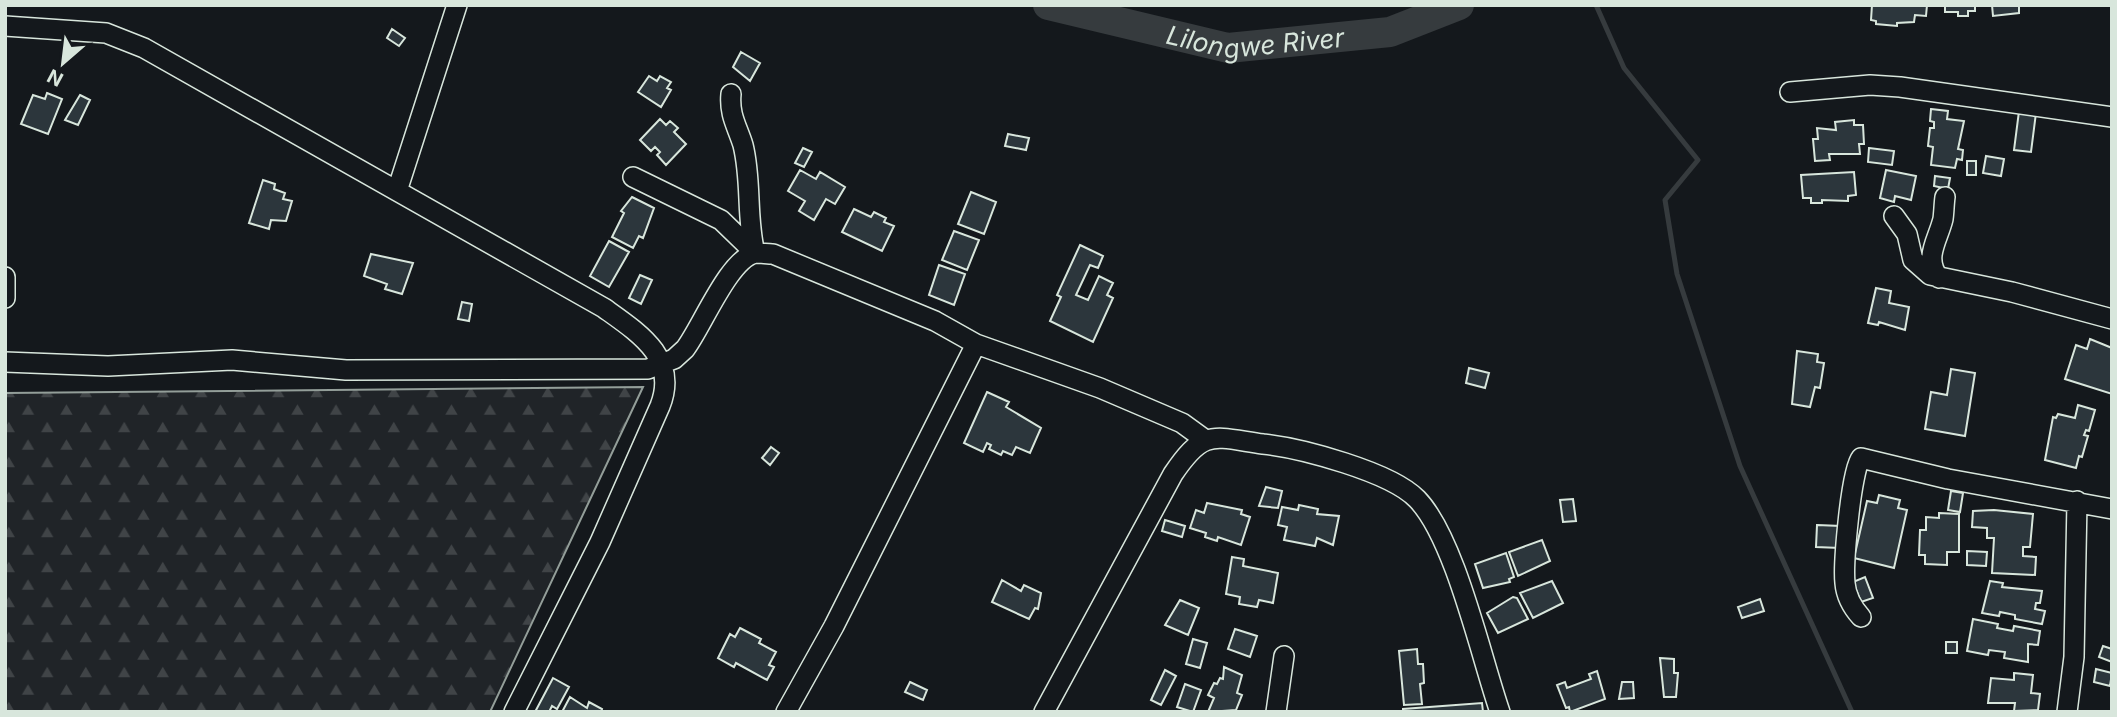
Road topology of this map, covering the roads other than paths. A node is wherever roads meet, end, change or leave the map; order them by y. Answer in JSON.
{"nodes":[{"id":1,"x":457,"y":5,"type":"edge"},
{"id":2,"x":5,"y":26,"type":"edge"},
{"id":3,"x":1790,"y":92,"type":"dead end"},
{"id":4,"x":731,"y":94,"type":"dead end"},
{"id":5,"x":2112,"y":117,"type":"edge"},
{"id":6,"x":633,"y":177,"type":"dead end"},
{"id":7,"x":397,"y":191,"type":"junction"},
{"id":8,"x":1945,"y":197,"type":"dead end"},
{"id":9,"x":1894,"y":216,"type":"dead end"},
{"id":10,"x":755,"y":253,"type":"junction"},
{"id":11,"x":5,"y":277,"type":"edge"},
{"id":12,"x":1939,"y":278,"type":"junction"},
{"id":13,"x":5,"y":298,"type":"edge"},
{"id":14,"x":2112,"y":319,"type":"edge"},
{"id":15,"x":976,"y":344,"type":"junction"},
{"id":16,"x":5,"y":362,"type":"edge"},
{"id":17,"x":663,"y":364,"type":"junction"},
{"id":18,"x":1204,"y":439,"type":"junction"},
{"id":19,"x":2077,"y":501,"type":"junction"},
{"id":20,"x":2112,"y":509,"type":"edge"},
{"id":21,"x":1861,"y":617,"type":"dead end"},
{"id":22,"x":1284,"y":656,"type":"dead end"},
{"id":23,"x":514,"y":712,"type":"edge"},
{"id":24,"x":786,"y":712,"type":"edge"},
{"id":25,"x":1044,"y":712,"type":"edge"},
{"id":26,"x":1276,"y":712,"type":"edge"},
{"id":27,"x":1500,"y":712,"type":"edge"},
{"id":28,"x":2067,"y":712,"type":"edge"}],
"edges":[{"from":1,"to":7,"type":"street"},
{"from":2,"to":7,"type":"street"},
{"from":3,"to":5,"type":"street"},
{"from":4,"to":10,"type":"street"},
{"from":6,"to":10,"type":"street"},
{"from":7,"to":17,"type":"street"},
{"from":8,"to":12,"type":"street"},
{"from":9,"to":12,"type":"street"},
{"from":10,"to":15,"type":"street"},
{"from":10,"to":17,"type":"street"},
{"from":11,"to":13,"type":"street"},
{"from":12,"to":14,"type":"street"},
{"from":15,"to":18,"type":"street"},
{"from":15,"to":24,"type":"street"},
{"from":16,"to":17,"type":"street"},
{"from":17,"to":23,"type":"street"},
{"from":18,"to":25,"type":"street"},
{"from":18,"to":27,"type":"street"},
{"from":19,"to":20,"type":"street"},
{"from":19,"to":21,"type":"street"},
{"from":19,"to":28,"type":"street"},
{"from":22,"to":26,"type":"street"}]}
